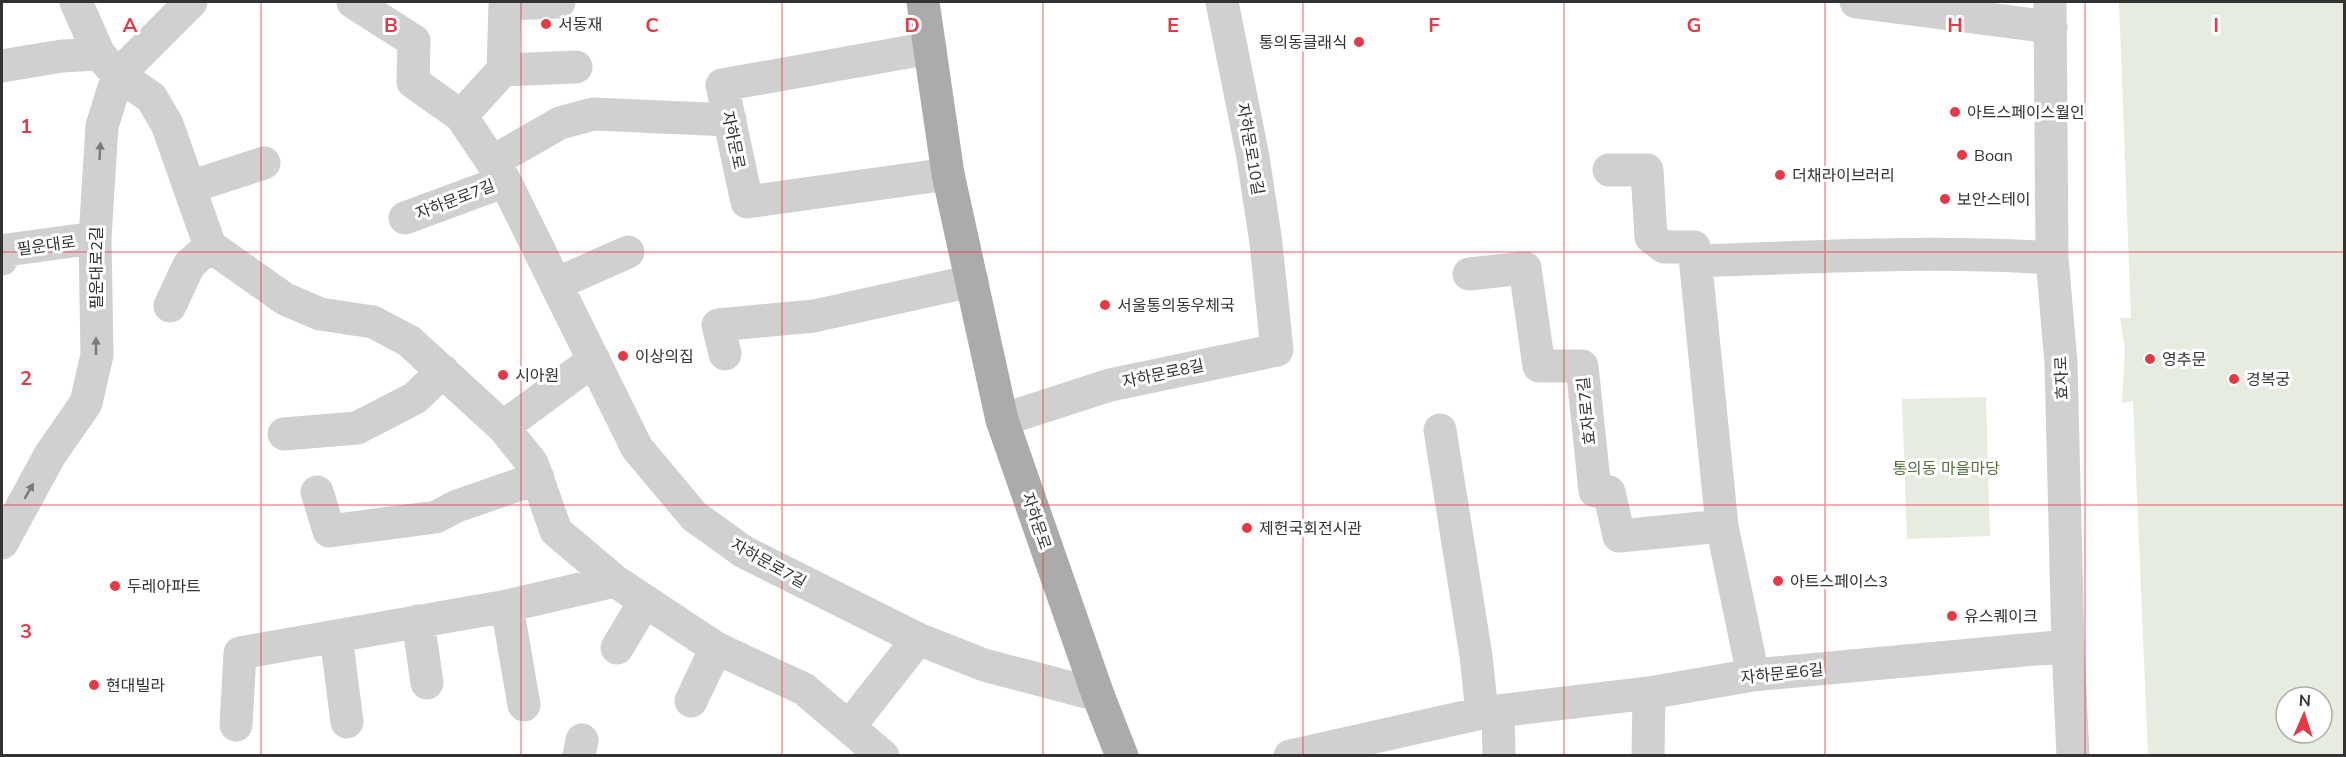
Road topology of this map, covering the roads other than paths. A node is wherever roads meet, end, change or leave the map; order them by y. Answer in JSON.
{"nodes":[{"id":1,"x":76,"y":2,"type":"edge"},
{"id":2,"x":190,"y":2,"type":"edge"},
{"id":3,"x":353,"y":2,"type":"edge"},
{"id":4,"x":559,"y":2,"type":"edge"},
{"id":5,"x":923,"y":2,"type":"edge"},
{"id":6,"x":1222,"y":2,"type":"edge"},
{"id":7,"x":1856,"y":2,"type":"edge"},
{"id":8,"x":2051,"y":14,"type":"edge"},
{"id":9,"x":930,"y":48,"type":"junction"},
{"id":10,"x":109,"y":65,"type":"junction"},
{"id":11,"x":2,"y":66,"type":"edge"},
{"id":12,"x":576,"y":67,"type":"dead end"},
{"id":13,"x":503,"y":70,"type":"junction"},
{"id":14,"x":461,"y":116,"type":"junction"},
{"id":15,"x":730,"y":120,"type":"junction"},
{"id":16,"x":264,"y":163,"type":"dead end"},
{"id":17,"x":1610,"y":170,"type":"dead end"},
{"id":18,"x":498,"y":171,"type":"junction"},
{"id":19,"x":948,"y":174,"type":"junction"},
{"id":20,"x":189,"y":187,"type":"junction"},
{"id":21,"x":405,"y":218,"type":"dead end"},
{"id":22,"x":95,"y":238,"type":"junction"},
{"id":23,"x":210,"y":246,"type":"junction"},
{"id":24,"x":627,"y":252,"type":"dead end"},
{"id":25,"x":2052,"y":258,"type":"junction"},
{"id":26,"x":2,"y":259,"type":"edge"},
{"id":27,"x":1696,"y":261,"type":"junction"},
{"id":28,"x":1469,"y":274,"type":"dead end"},
{"id":29,"x":972,"y":280,"type":"junction"},
{"id":30,"x":556,"y":284,"type":"junction"},
{"id":31,"x":1271,"y":298,"type":"joint"},
{"id":32,"x":170,"y":306,"type":"dead end"},
{"id":33,"x":724,"y":354,"type":"dead end"},
{"id":34,"x":594,"y":360,"type":"junction"},
{"id":35,"x":443,"y":371,"type":"junction"},
{"id":36,"x":1002,"y":420,"type":"junction"},
{"id":37,"x":503,"y":427,"type":"junction"},
{"id":38,"x":1440,"y":430,"type":"dead end"},
{"id":39,"x":284,"y":434,"type":"dead end"},
{"id":40,"x":538,"y":478,"type":"junction"},
{"id":41,"x":317,"y":492,"type":"dead end"},
{"id":42,"x":1722,"y":526,"type":"junction"},
{"id":43,"x":2,"y":543,"type":"edge"},
{"id":44,"x":615,"y":581,"type":"junction"},
{"id":45,"x":645,"y":601,"type":"junction"},
{"id":46,"x":507,"y":606,"type":"junction"},
{"id":47,"x":418,"y":621,"type":"junction"},
{"id":48,"x":336,"y":636,"type":"junction"},
{"id":49,"x":918,"y":639,"type":"junction"},
{"id":50,"x":2068,"y":646,"type":"junction"},
{"id":51,"x":617,"y":648,"type":"dead end"},
{"id":52,"x":716,"y":648,"type":"junction"},
{"id":53,"x":1754,"y":675,"type":"junction"},
{"id":54,"x":427,"y":683,"type":"dead end"},
{"id":55,"x":1649,"y":693,"type":"junction"},
{"id":56,"x":1098,"y":695,"type":"junction"},
{"id":57,"x":691,"y":701,"type":"dead end"},
{"id":58,"x":524,"y":705,"type":"dead end"},
{"id":59,"x":1490,"y":712,"type":"junction"},
{"id":60,"x":347,"y":722,"type":"dead end"},
{"id":61,"x":237,"y":725,"type":"dead end"},
{"id":62,"x":849,"y":727,"type":"junction"},
{"id":63,"x":883,"y":756,"type":"edge"},
{"id":64,"x":1122,"y":756,"type":"edge"},
{"id":65,"x":1290,"y":756,"type":"edge"},
{"id":66,"x":1499,"y":756,"type":"edge"},
{"id":67,"x":1648,"y":756,"type":"edge"},
{"id":68,"x":2073,"y":756,"type":"edge"}],
"edges":[{"from":1,"to":10,"type":"street"},
{"from":2,"to":10,"type":"street","name":"필운대로2길"},
{"from":3,"to":14,"type":"street","name":"자하문로7길"},
{"from":4,"to":13,"type":"street"},
{"from":5,"to":9,"type":"main road","name":"자하문로"},
{"from":6,"to":31,"type":"street","name":"자하문로10길"},
{"from":7,"to":8,"type":"street"},
{"from":8,"to":25,"type":"street","name":"효자로"},
{"from":9,"to":15,"type":"street","name":"자하문로"},
{"from":9,"to":19,"type":"main road","name":"자하문로"},
{"from":10,"to":11,"type":"street"},
{"from":10,"to":20,"type":"street"},
{"from":22,"to":10,"type":"street","name":"필운대로2길","one_way":true},
{"from":12,"to":13,"type":"street"},
{"from":13,"to":14,"type":"street"},
{"from":14,"to":18,"type":"street","name":"자하문로7길"},
{"from":15,"to":18,"type":"street","name":"자하문로7길"},
{"from":15,"to":19,"type":"street","name":"자하문로"},
{"from":16,"to":20,"type":"street"},
{"from":17,"to":27,"type":"street"},
{"from":18,"to":21,"type":"street","name":"자하문로7길"},
{"from":18,"to":30,"type":"street","name":"자하문로7길"},
{"from":19,"to":29,"type":"main road","name":"자하문로"},
{"from":20,"to":23,"type":"street"},
{"from":22,"to":26,"type":"street","name":"필운대로"},
{"from":43,"to":22,"type":"street","name":"필운대로2길","one_way":true},
{"from":23,"to":32,"type":"street"},
{"from":23,"to":35,"type":"street"},
{"from":24,"to":30,"type":"street"},
{"from":25,"to":27,"type":"street"},
{"from":25,"to":50,"type":"street","name":"효자로"},
{"from":27,"to":42,"type":"street"},
{"from":28,"to":42,"type":"street","name":"효자로7길"},
{"from":29,"to":33,"type":"street"},
{"from":29,"to":36,"type":"main road","name":"자하문로"},
{"from":30,"to":34,"type":"street","name":"자하문로7길"},
{"from":31,"to":36,"type":"street","name":"자하문로8길"},
{"from":34,"to":37,"type":"street"},
{"from":34,"to":49,"type":"street","name":"자하문로7길"},
{"from":35,"to":37,"type":"street"},
{"from":35,"to":39,"type":"street"},
{"from":36,"to":56,"type":"main road","name":"자하문로"},
{"from":37,"to":40,"type":"street"},
{"from":38,"to":59,"type":"street"},
{"from":40,"to":41,"type":"street"},
{"from":40,"to":44,"type":"street"},
{"from":42,"to":53,"type":"street"},
{"from":44,"to":45,"type":"street"},
{"from":44,"to":46,"type":"street"},
{"from":45,"to":51,"type":"street"},
{"from":45,"to":52,"type":"street"},
{"from":46,"to":47,"type":"street"},
{"from":46,"to":58,"type":"street"},
{"from":47,"to":48,"type":"street"},
{"from":47,"to":54,"type":"street"},
{"from":48,"to":60,"type":"street"},
{"from":48,"to":61,"type":"street"},
{"from":49,"to":56,"type":"street","name":"자하문로7길"},
{"from":49,"to":62,"type":"street"},
{"from":50,"to":53,"type":"street","name":"자하문로6길"},
{"from":50,"to":68,"type":"street","name":"효자로"},
{"from":52,"to":57,"type":"street"},
{"from":52,"to":62,"type":"street"},
{"from":53,"to":55,"type":"street","name":"자하문로6길"},
{"from":55,"to":59,"type":"street","name":"자하문로6길"},
{"from":55,"to":67,"type":"street"},
{"from":56,"to":64,"type":"main road","name":"자하문로"},
{"from":59,"to":65,"type":"street","name":"자하문로6길"},
{"from":59,"to":66,"type":"street"},
{"from":62,"to":63,"type":"street"}]}
